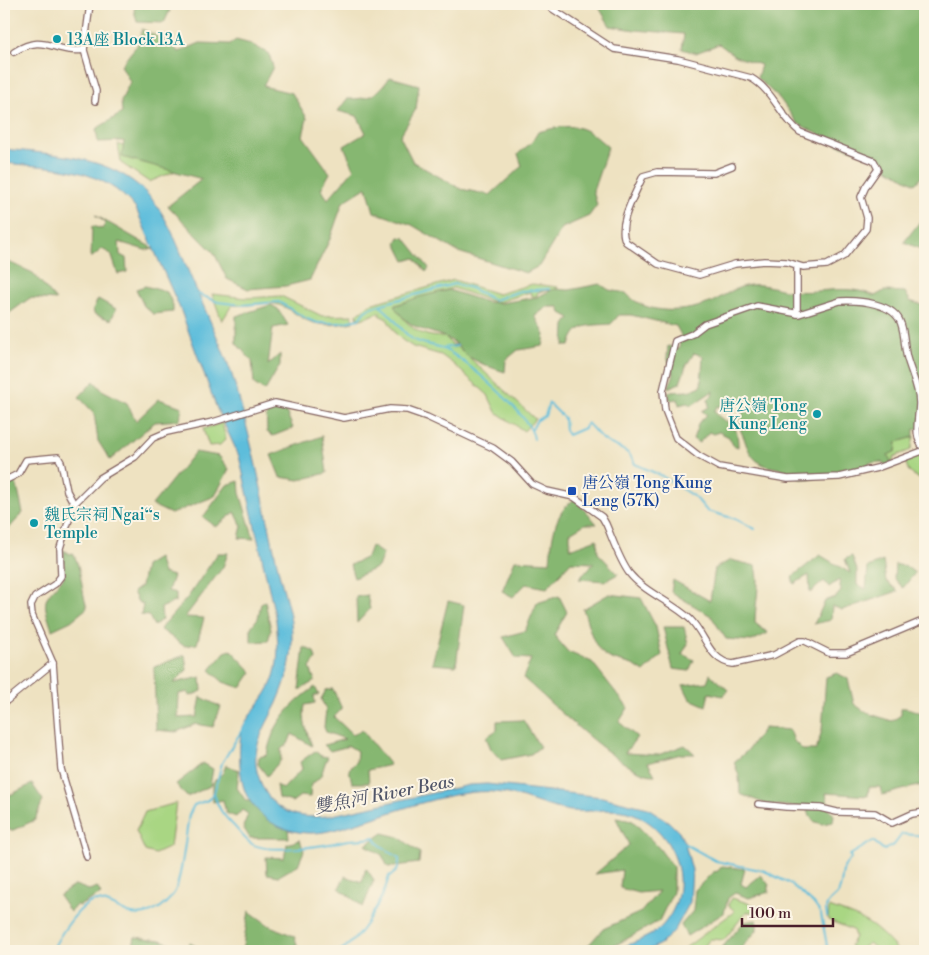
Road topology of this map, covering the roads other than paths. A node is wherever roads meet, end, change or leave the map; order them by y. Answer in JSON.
{"nodes":[{"id":1,"x":90,"y":4,"type":"edge"},
{"id":2,"x":544,"y":4,"type":"edge"},
{"id":3,"x":84,"y":50,"type":"junction"},
{"id":4,"x":14,"y":52,"type":"dead end"},
{"id":5,"x":95,"y":100,"type":"dead end"},
{"id":6,"x":732,"y":166,"type":"dead end"},
{"id":7,"x":797,"y":266,"type":"junction"},
{"id":8,"x":797,"y":314,"type":"junction"},
{"id":9,"x":925,"y":450,"type":"edge"},
{"id":10,"x":4,"y":481,"type":"edge"},
{"id":11,"x":74,"y":504,"type":"junction"},
{"id":12,"x":925,"y":620,"type":"edge"},
{"id":13,"x":53,"y":663,"type":"junction"},
{"id":14,"x":4,"y":703,"type":"edge"},
{"id":15,"x":758,"y":804,"type":"dead end"},
{"id":16,"x":925,"y":812,"type":"edge"},
{"id":17,"x":87,"y":857,"type":"dead end"}],
"edges":[{"from":1,"to":3,"type":"street"},
{"from":2,"to":7,"type":"street"},
{"from":3,"to":4,"type":"street"},
{"from":3,"to":5,"type":"street"},
{"from":6,"to":7,"type":"street"},
{"from":7,"to":8,"type":"street"},
{"from":8,"to":9,"type":"street"},
{"from":8,"to":9,"type":"street"},
{"from":10,"to":11,"type":"street"},
{"from":11,"to":12,"type":"street"},
{"from":11,"to":13,"type":"street"},
{"from":13,"to":14,"type":"street"},
{"from":13,"to":17,"type":"street"},
{"from":15,"to":16,"type":"street"}]}
